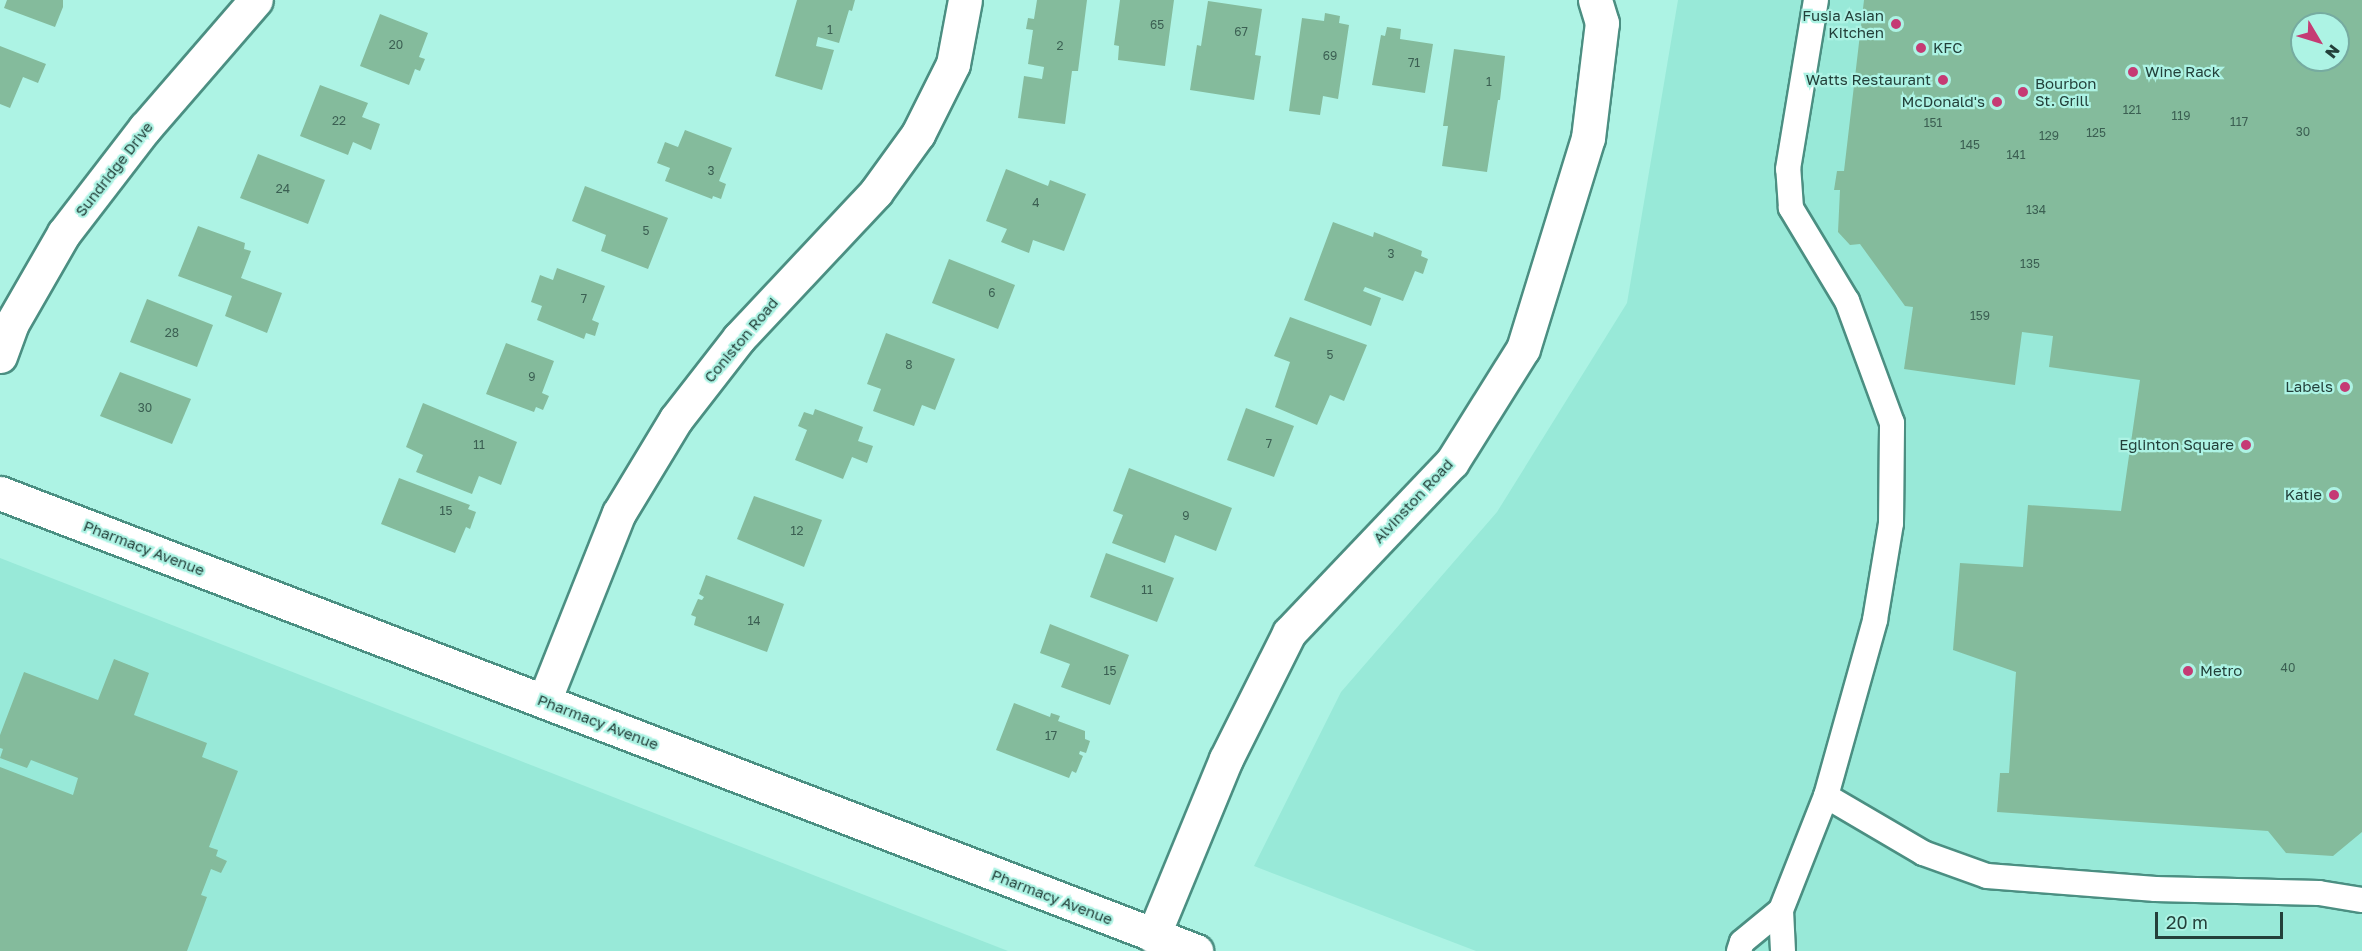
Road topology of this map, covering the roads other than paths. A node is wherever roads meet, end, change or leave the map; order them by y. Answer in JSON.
{"nodes":[{"id":1,"x":256,"y":0,"type":"edge"},
{"id":2,"x":964,"y":0,"type":"edge"},
{"id":3,"x":1595,"y":0,"type":"edge"},
{"id":4,"x":1816,"y":0,"type":"edge"},
{"id":5,"x":0,"y":356,"type":"edge"},
{"id":6,"x":0,"y":493,"type":"edge"},
{"id":7,"x":544,"y":701,"type":"junction"},
{"id":8,"x":1826,"y":796,"type":"junction"},
{"id":9,"x":2362,"y":900,"type":"edge"},
{"id":10,"x":1781,"y":910,"type":"junction"},
{"id":11,"x":1153,"y":936,"type":"junction"},
{"id":12,"x":1196,"y":951,"type":"edge"},
{"id":13,"x":1739,"y":951,"type":"edge"},
{"id":14,"x":1782,"y":951,"type":"edge"}],
"edges":[{"from":1,"to":5,"type":"street","name":"Sundridge Drive"},
{"from":2,"to":7,"type":"street","name":"Coniston Road"},
{"from":3,"to":11,"type":"street","name":"Alvinston Road"},
{"from":4,"to":8,"type":"lane"},
{"from":6,"to":7,"type":"street","name":"Pharmacy Avenue"},
{"from":7,"to":11,"type":"street","name":"Pharmacy Avenue"},
{"from":8,"to":9,"type":"lane"},
{"from":8,"to":10,"type":"lane"},
{"from":10,"to":13,"type":"lane"},
{"from":10,"to":14,"type":"lane"},
{"from":11,"to":12,"type":"street","name":"Pharmacy Avenue"}]}
